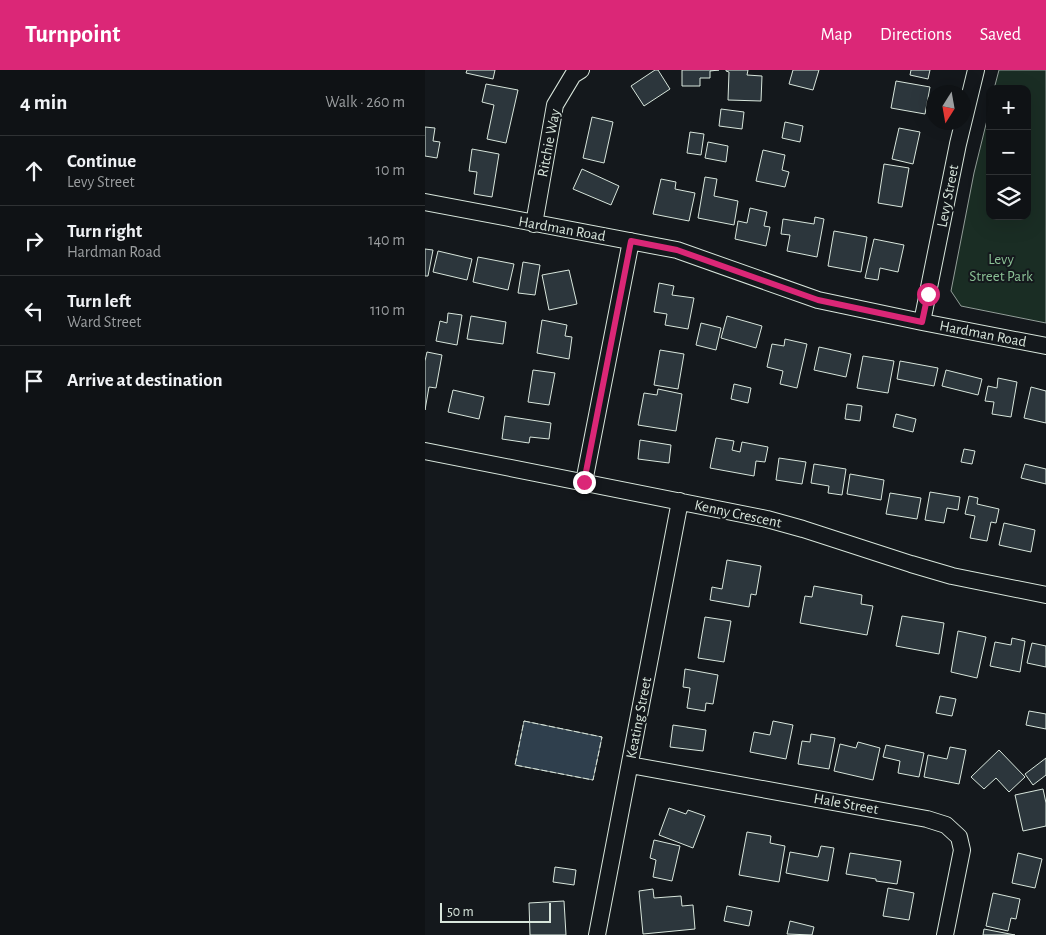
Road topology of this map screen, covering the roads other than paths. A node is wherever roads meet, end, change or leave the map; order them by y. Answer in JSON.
{"nodes":[{"id":1,"x":581,"y":70,"type":"edge"},
{"id":2,"x":976,"y":70,"type":"edge"},
{"id":3,"x":425,"y":202,"type":"edge"},
{"id":4,"x":533,"y":224,"type":"junction"},
{"id":5,"x":631,"y":241,"type":"junction"},
{"id":6,"x":922,"y":322,"type":"junction"},
{"id":7,"x":1046,"y":346,"type":"edge"},
{"id":8,"x":425,"y":451,"type":"edge"},
{"id":9,"x":584,"y":482,"type":"junction"},
{"id":10,"x":681,"y":501,"type":"junction"},
{"id":11,"x":1046,"y":595,"type":"edge"},
{"id":12,"x":630,"y":765,"type":"junction"},
{"id":13,"x":597,"y":935,"type":"edge"},
{"id":14,"x":945,"y":935,"type":"edge"}],
"edges":[{"from":1,"to":4,"type":"street","name":"Ritchie Way"},
{"from":2,"to":6,"type":"street","name":"Levy Street"},
{"from":3,"to":4,"type":"street","name":"Hardman Road"},
{"from":4,"to":5,"type":"street","name":"Hardman Road"},
{"from":5,"to":6,"type":"street","name":"Hardman Road"},
{"from":5,"to":9,"type":"street"},
{"from":6,"to":7,"type":"street","name":"Hardman Road"},
{"from":8,"to":9,"type":"street","name":"Kenny Crescent"},
{"from":9,"to":10,"type":"street","name":"Kenny Crescent"},
{"from":10,"to":11,"type":"street","name":"Kenny Crescent"},
{"from":10,"to":12,"type":"street","name":"Keating Street"},
{"from":12,"to":13,"type":"street","name":"Keating Street"},
{"from":12,"to":14,"type":"street","name":"Hale Street"}]}
